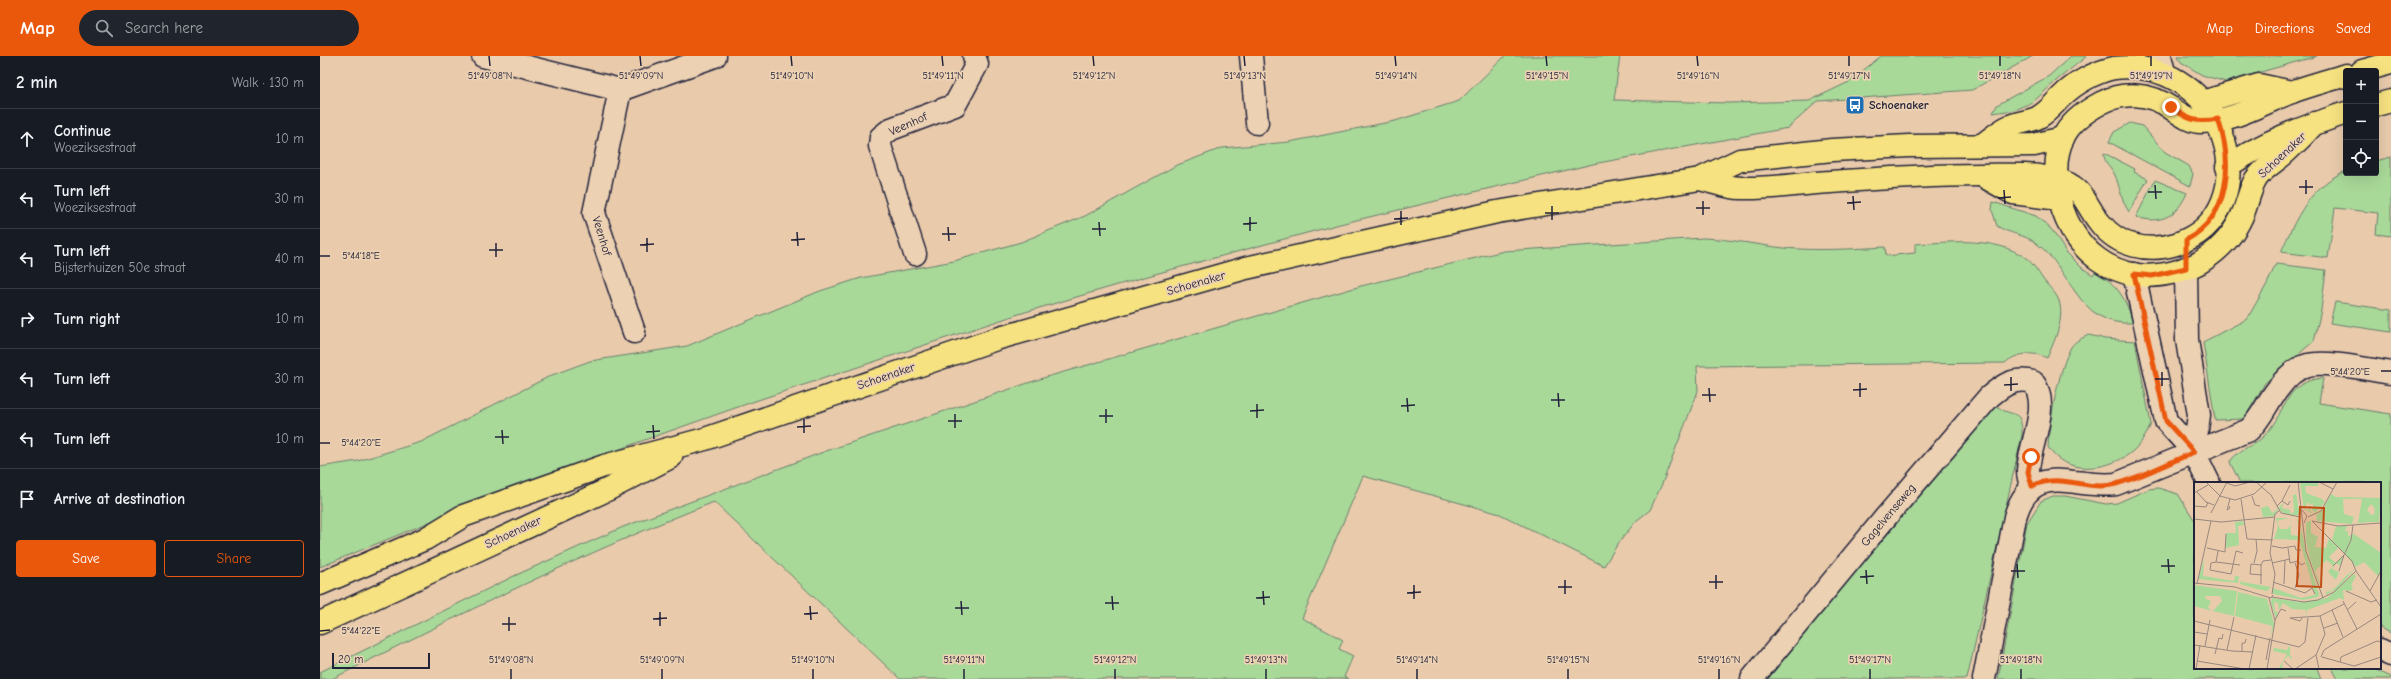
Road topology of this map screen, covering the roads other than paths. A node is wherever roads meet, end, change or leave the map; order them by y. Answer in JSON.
{"nodes":[{"id":1,"x":483,"y":56,"type":"edge"},
{"id":2,"x":715,"y":56,"type":"edge"},
{"id":3,"x":974,"y":56,"type":"edge"},
{"id":4,"x":1251,"y":56,"type":"edge"},
{"id":5,"x":2115,"y":62,"type":"edge"},
{"id":6,"x":2391,"y":63,"type":"edge"},
{"id":7,"x":2162,"y":64,"type":"edge"},
{"id":8,"x":2373,"y":68,"type":"edge"},
{"id":9,"x":2343,"y":76,"type":"edge"},
{"id":10,"x":620,"y":90,"type":"junction"},
{"id":11,"x":2292,"y":92,"type":"junction"},
{"id":12,"x":2111,"y":98,"type":"junction"},
{"id":13,"x":2206,"y":101,"type":"junction"},
{"id":14,"x":2391,"y":101,"type":"edge"},
{"id":15,"x":2379,"y":104,"type":"edge"},
{"id":16,"x":2343,"y":114,"type":"edge"},
{"id":17,"x":2218,"y":119,"type":"junction"},
{"id":18,"x":1257,"y":123,"type":"dead end"},
{"id":19,"x":2315,"y":123,"type":"junction"},
{"id":20,"x":2063,"y":138,"type":"junction"},
{"id":21,"x":1983,"y":144,"type":"junction"},
{"id":22,"x":2227,"y":167,"type":"junction"},
{"id":23,"x":1700,"y":179,"type":"junction"},
{"id":24,"x":2058,"y":189,"type":"junction"},
{"id":25,"x":2186,"y":240,"type":"junction"},
{"id":26,"x":915,"y":254,"type":"dead end"},
{"id":27,"x":2186,"y":268,"type":"junction"},
{"id":28,"x":2134,"y":274,"type":"junction"},
{"id":29,"x":634,"y":332,"type":"dead end"},
{"id":30,"x":2391,"y":373,"type":"edge"},
{"id":31,"x":705,"y":439,"type":"junction"},
{"id":32,"x":2194,"y":452,"type":"junction"},
{"id":33,"x":2209,"y":482,"type":"edge"},
{"id":34,"x":2032,"y":486,"type":"junction"},
{"id":35,"x":320,"y":584,"type":"edge"},
{"id":36,"x":320,"y":623,"type":"edge"},
{"id":37,"x":2381,"y":651,"type":"edge"},
{"id":38,"x":2391,"y":656,"type":"edge"},
{"id":39,"x":1752,"y":679,"type":"edge"},
{"id":40,"x":1984,"y":679,"type":"edge"}],
"edges":[{"from":1,"to":10,"type":"street"},
{"from":2,"to":10,"type":"street"},
{"from":3,"to":26,"type":"street","name":"Veenhof"},
{"from":4,"to":18,"type":"street"},
{"from":5,"to":7,"type":"main road"},
{"from":5,"to":12,"type":"main road"},
{"from":5,"to":21,"type":"main road"},
{"from":6,"to":8,"type":"main road"},
{"from":7,"to":13,"type":"main road"},
{"from":9,"to":11,"type":"main road"},
{"from":10,"to":29,"type":"street","name":"Veenhof"},
{"from":11,"to":13,"type":"main road"},
{"from":11,"to":17,"type":"main road"},
{"from":12,"to":17,"type":"main road"},
{"from":12,"to":20,"type":"main road"},
{"from":13,"to":17,"type":"main road"},
{"from":14,"to":15,"type":"main road"},
{"from":16,"to":19,"type":"main road","name":"Schoenaker"},
{"from":17,"to":22,"type":"main road"},
{"from":19,"to":22,"type":"main road","name":"Schoenaker"},
{"from":19,"to":27,"type":"main road","name":"Schoenaker"},
{"from":20,"to":21,"type":"main road","name":"Schoenaker"},
{"from":20,"to":24,"type":"main road"},
{"from":21,"to":23,"type":"main road","name":"Schoenaker"},
{"from":22,"to":25,"type":"main road"},
{"from":23,"to":24,"type":"main road","name":"Schoenaker"},
{"from":23,"to":31,"type":"main road","name":"Schoenaker"},
{"from":24,"to":25,"type":"main road","name":"Schoenaker"},
{"from":24,"to":28,"type":"main road"},
{"from":25,"to":27,"type":"main road"},
{"from":27,"to":28,"type":"main road"},
{"from":27,"to":32,"type":"street"},
{"from":28,"to":32,"type":"street"},
{"from":30,"to":32,"type":"street"},
{"from":31,"to":35,"type":"main road","name":"Schoenaker"},
{"from":31,"to":36,"type":"main road","name":"Schoenaker"},
{"from":32,"to":33,"type":"street"},
{"from":32,"to":34,"type":"street"},
{"from":34,"to":39,"type":"street","name":"Gagelvenseweg"},
{"from":34,"to":40,"type":"street"},
{"from":37,"to":38,"type":"street"}]}
